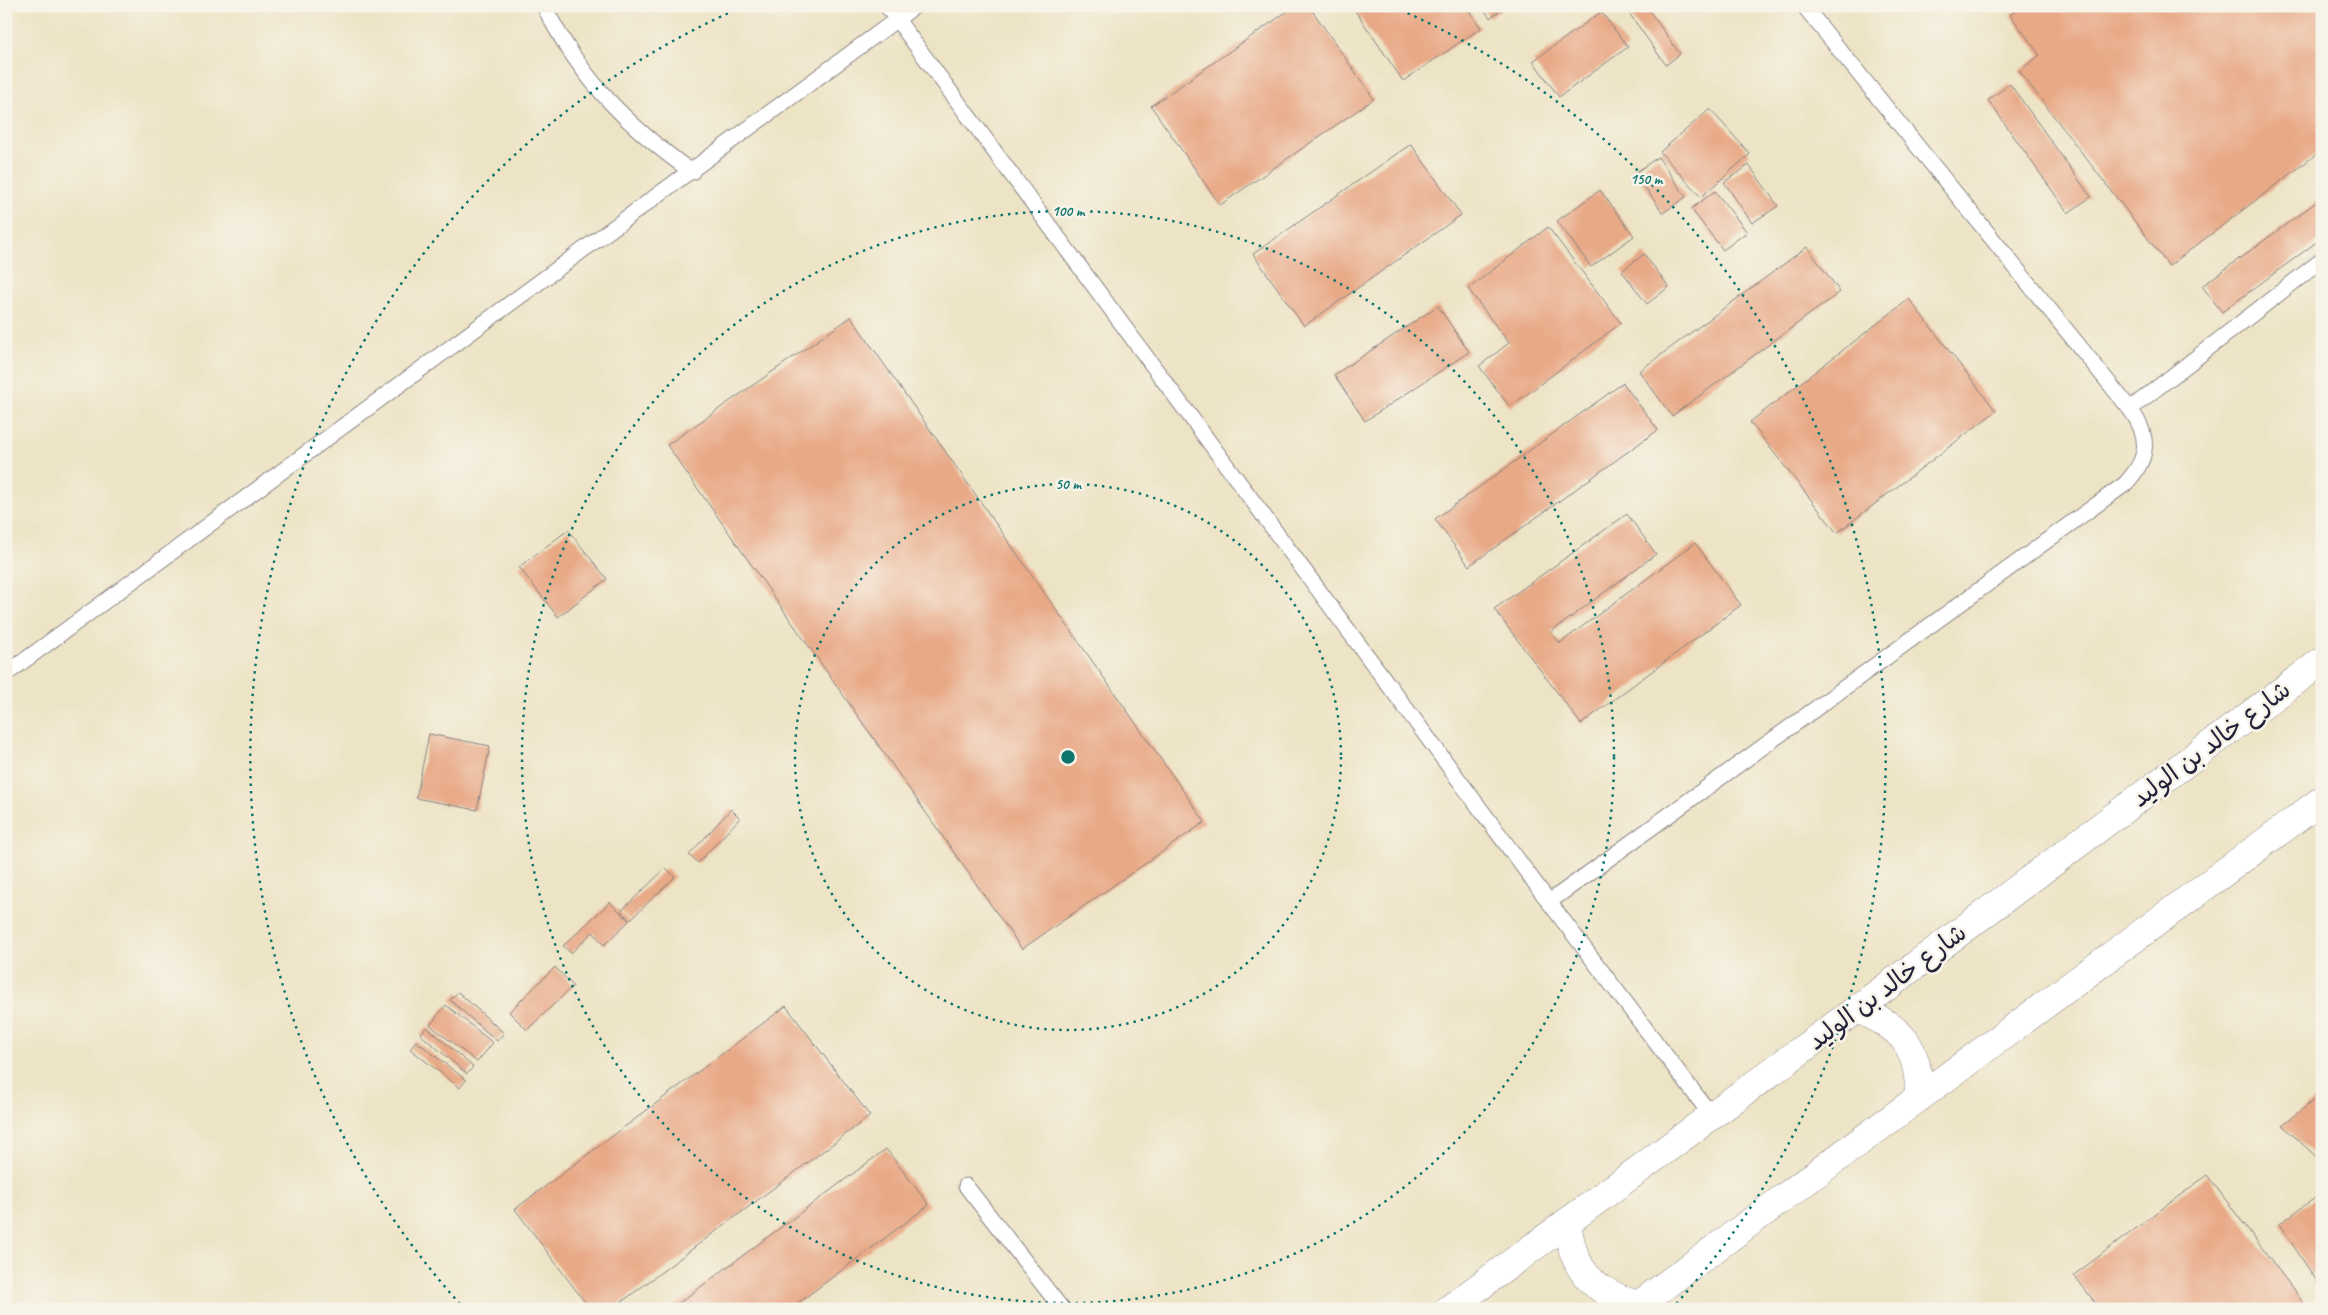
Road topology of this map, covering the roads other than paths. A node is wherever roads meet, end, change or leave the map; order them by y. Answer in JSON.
{"nodes":[{"id":1,"x":544,"y":6,"type":"edge"},
{"id":2,"x":887,"y":6,"type":"edge"},
{"id":3,"x":915,"y":6,"type":"edge"},
{"id":4,"x":1804,"y":6,"type":"edge"},
{"id":5,"x":897,"y":20,"type":"junction"},
{"id":6,"x":692,"y":172,"type":"junction"},
{"id":7,"x":2322,"y":260,"type":"edge"},
{"id":8,"x":2130,"y":409,"type":"junction"},
{"id":9,"x":2322,"y":661,"type":"edge"},
{"id":10,"x":6,"y":674,"type":"edge"},
{"id":11,"x":2322,"y":800,"type":"edge"},
{"id":12,"x":1548,"y":902,"type":"junction"},
{"id":13,"x":1857,"y":1009,"type":"junction"},
{"id":14,"x":1919,"y":1098,"type":"junction"},
{"id":15,"x":1711,"y":1115,"type":"junction"},
{"id":16,"x":966,"y":1186,"type":"dead end"},
{"id":17,"x":1567,"y":1222,"type":"junction"},
{"id":18,"x":1635,"y":1307,"type":"edge"},
{"id":19,"x":1062,"y":1309,"type":"edge"},
{"id":20,"x":1449,"y":1309,"type":"edge"}],
"edges":[{"from":1,"to":6,"type":"lane"},
{"from":2,"to":5,"type":"lane"},
{"from":3,"to":5,"type":"lane"},
{"from":4,"to":8,"type":"lane"},
{"from":5,"to":6,"type":"lane"},
{"from":5,"to":12,"type":"lane"},
{"from":6,"to":10,"type":"lane"},
{"from":7,"to":8,"type":"lane"},
{"from":8,"to":12,"type":"lane"},
{"from":9,"to":13,"type":"main road","name":"شارع خالد بن الوليد"},
{"from":11,"to":14,"type":"main road"},
{"from":12,"to":15,"type":"lane"},
{"from":13,"to":14,"type":"main road"},
{"from":13,"to":15,"type":"main road","name":"شارع خالد بن الوليد"},
{"from":14,"to":18,"type":"main road"},
{"from":15,"to":17,"type":"main road","name":"شارع خالد بن الوليد"},
{"from":16,"to":19,"type":"lane"},
{"from":17,"to":18,"type":"main road"},
{"from":17,"to":20,"type":"main road","name":"شارع خالد بن الوليد"}]}
